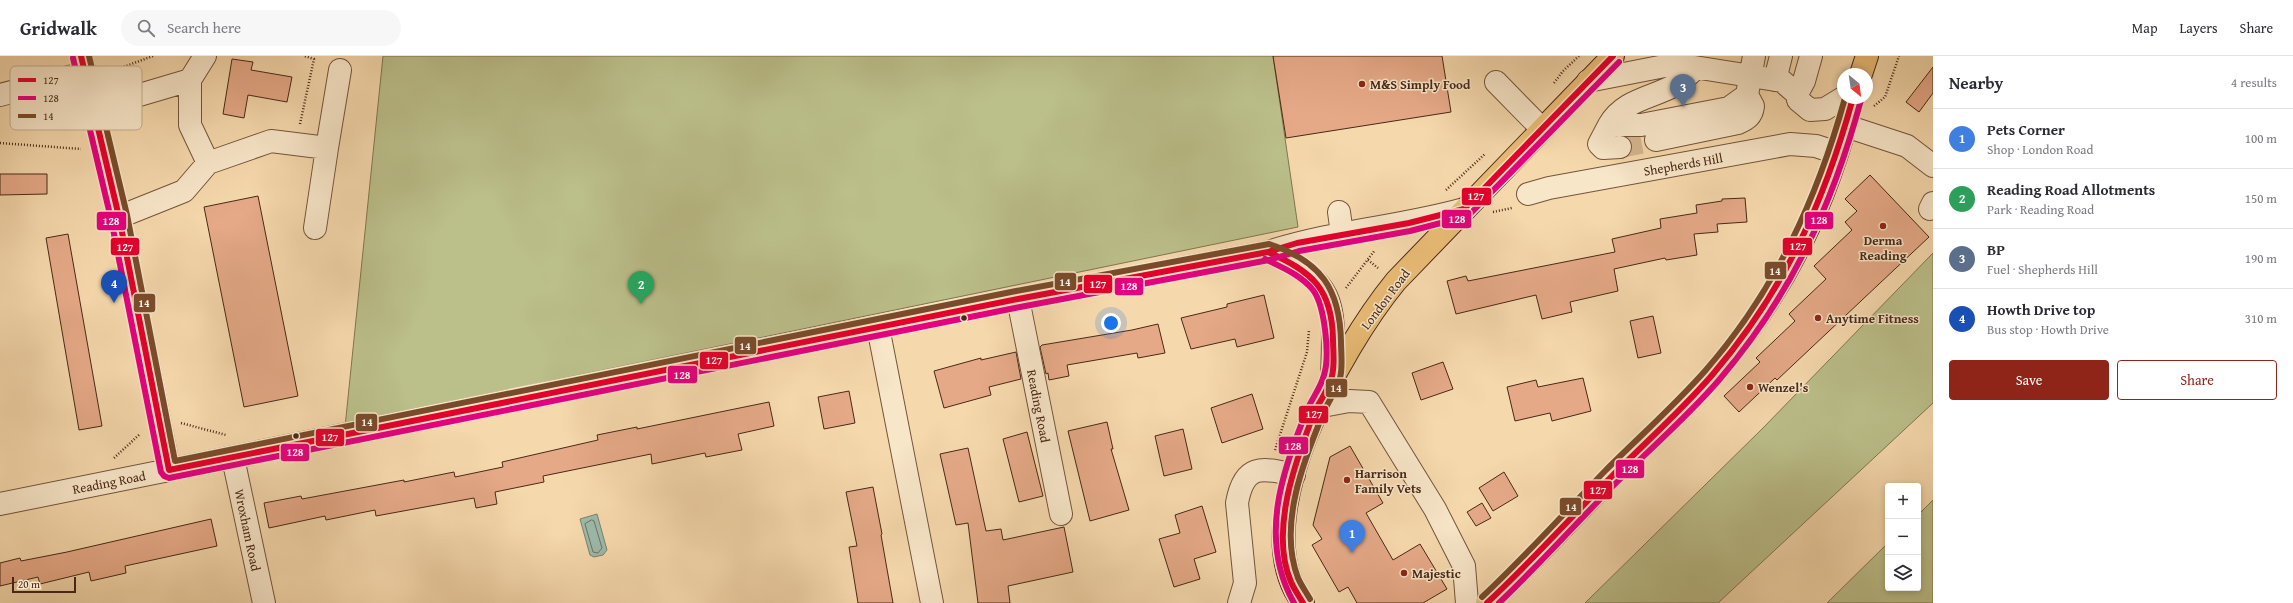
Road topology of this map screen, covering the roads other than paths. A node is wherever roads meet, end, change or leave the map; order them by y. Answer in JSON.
{"nodes":[{"id":1,"x":205,"y":56,"type":"edge"},
{"id":2,"x":1613,"y":56,"type":"edge"},
{"id":3,"x":1781,"y":56,"type":"edge"},
{"id":4,"x":1811,"y":56,"type":"edge"},
{"id":5,"x":1867,"y":56,"type":"edge"},
{"id":6,"x":1719,"y":63,"type":"edge"},
{"id":7,"x":1696,"y":68,"type":"junction"},
{"id":8,"x":1863,"y":68,"type":"edge"},
{"id":9,"x":340,"y":70,"type":"dead end"},
{"id":10,"x":1750,"y":75,"type":"edge"},
{"id":11,"x":190,"y":80,"type":"junction"},
{"id":12,"x":1775,"y":80,"type":"junction"},
{"id":13,"x":1588,"y":81,"type":"junction"},
{"id":14,"x":1496,"y":82,"type":"dead end"},
{"id":15,"x":10,"y":92,"type":"edge"},
{"id":16,"x":142,"y":94,"type":"edge"},
{"id":17,"x":1797,"y":94,"type":"junction"},
{"id":18,"x":0,"y":96,"type":"edge"},
{"id":19,"x":1837,"y":102,"type":"edge"},
{"id":20,"x":1852,"y":104,"type":"edge"},
{"id":21,"x":1609,"y":125,"type":"junction"},
{"id":22,"x":1846,"y":126,"type":"junction"},
{"id":23,"x":1542,"y":129,"type":"junction"},
{"id":24,"x":99,"y":130,"type":"edge"},
{"id":25,"x":1656,"y":140,"type":"tunnel mouth"},
{"id":26,"x":1620,"y":147,"type":"tunnel mouth"},
{"id":27,"x":327,"y":148,"type":"junction"},
{"id":28,"x":1837,"y":153,"type":"junction"},
{"id":29,"x":208,"y":163,"type":"junction"},
{"id":30,"x":1933,"y":166,"type":"edge"},
{"id":31,"x":1528,"y":194,"type":"dead end"},
{"id":32,"x":1464,"y":209,"type":"junction"},
{"id":33,"x":1339,"y":212,"type":"dead end"},
{"id":34,"x":120,"y":217,"type":"junction"},
{"id":35,"x":315,"y":228,"type":"dead end"},
{"id":36,"x":1342,"y":234,"type":"junction"},
{"id":37,"x":1268,"y":252,"type":"junction"},
{"id":38,"x":1018,"y":299,"type":"junction"},
{"id":39,"x":878,"y":327,"type":"junction"},
{"id":40,"x":1332,"y":377,"type":"junction"},
{"id":41,"x":1317,"y":407,"type":"junction"},
{"id":42,"x":232,"y":458,"type":"junction"},
{"id":43,"x":169,"y":470,"type":"junction"},
{"id":44,"x":1294,"y":475,"type":"junction"},
{"id":45,"x":0,"y":504,"type":"edge"},
{"id":46,"x":1061,"y":514,"type":"dead end"},
{"id":47,"x":264,"y":603,"type":"edge"},
{"id":48,"x":932,"y":603,"type":"edge"},
{"id":49,"x":1239,"y":603,"type":"edge"},
{"id":50,"x":1303,"y":603,"type":"edge"},
{"id":51,"x":1467,"y":603,"type":"edge"},
{"id":52,"x":1487,"y":603,"type":"edge"}],
"edges":[{"from":1,"to":11,"type":"street"},
{"from":2,"to":13,"type":"main road","name":"London Road"},
{"from":3,"to":12,"type":"street"},
{"from":4,"to":17,"type":"street"},
{"from":5,"to":8,"type":"main road"},
{"from":6,"to":7,"type":"street"},
{"from":6,"to":10,"type":"street"},
{"from":7,"to":13,"type":"street"},
{"from":7,"to":21,"type":"street"},
{"from":9,"to":27,"type":"street"},
{"from":10,"to":12,"type":"street"},
{"from":10,"to":21,"type":"street"},
{"from":10,"to":25,"type":"street"},
{"from":11,"to":16,"type":"street"},
{"from":11,"to":29,"type":"street"},
{"from":12,"to":17,"type":"street"},
{"from":13,"to":23,"type":"main road","name":"London Road"},
{"from":14,"to":23,"type":"street"},
{"from":15,"to":18,"type":"street"},
{"from":17,"to":19,"type":"street"},
{"from":20,"to":22,"type":"main road"},
{"from":21,"to":26,"type":"street"},
{"from":22,"to":28,"type":"main road"},
{"from":22,"to":30,"type":"street"},
{"from":23,"to":32,"type":"main road","name":"London Road"},
{"from":24,"to":34,"type":"street"},
{"from":27,"to":29,"type":"street"},
{"from":27,"to":35,"type":"street"},
{"from":28,"to":31,"type":"street","name":"Shepherds Hill"},
{"from":28,"to":52,"type":"main road"},
{"from":29,"to":34,"type":"street"},
{"from":32,"to":36,"type":"street","name":"Reading Road"},
{"from":32,"to":40,"type":"main road","name":"London Road"},
{"from":33,"to":36,"type":"street"},
{"from":34,"to":43,"type":"street"},
{"from":36,"to":37,"type":"street","name":"Reading Road"},
{"from":37,"to":38,"type":"street","name":"Reading Road"},
{"from":37,"to":40,"type":"street"},
{"from":38,"to":39,"type":"street","name":"Reading Road"},
{"from":38,"to":46,"type":"street","name":"Reading Road"},
{"from":39,"to":42,"type":"street","name":"Reading Road"},
{"from":39,"to":48,"type":"street"},
{"from":40,"to":41,"type":"main road","name":"London Road"},
{"from":41,"to":44,"type":"main road","name":"London Road"},
{"from":41,"to":51,"type":"street"},
{"from":42,"to":43,"type":"street","name":"Reading Road"},
{"from":42,"to":47,"type":"street","name":"Wroxham Road"},
{"from":43,"to":45,"type":"street","name":"Reading Road"},
{"from":44,"to":49,"type":"street"},
{"from":44,"to":50,"type":"main road","name":"London Road"}]}
